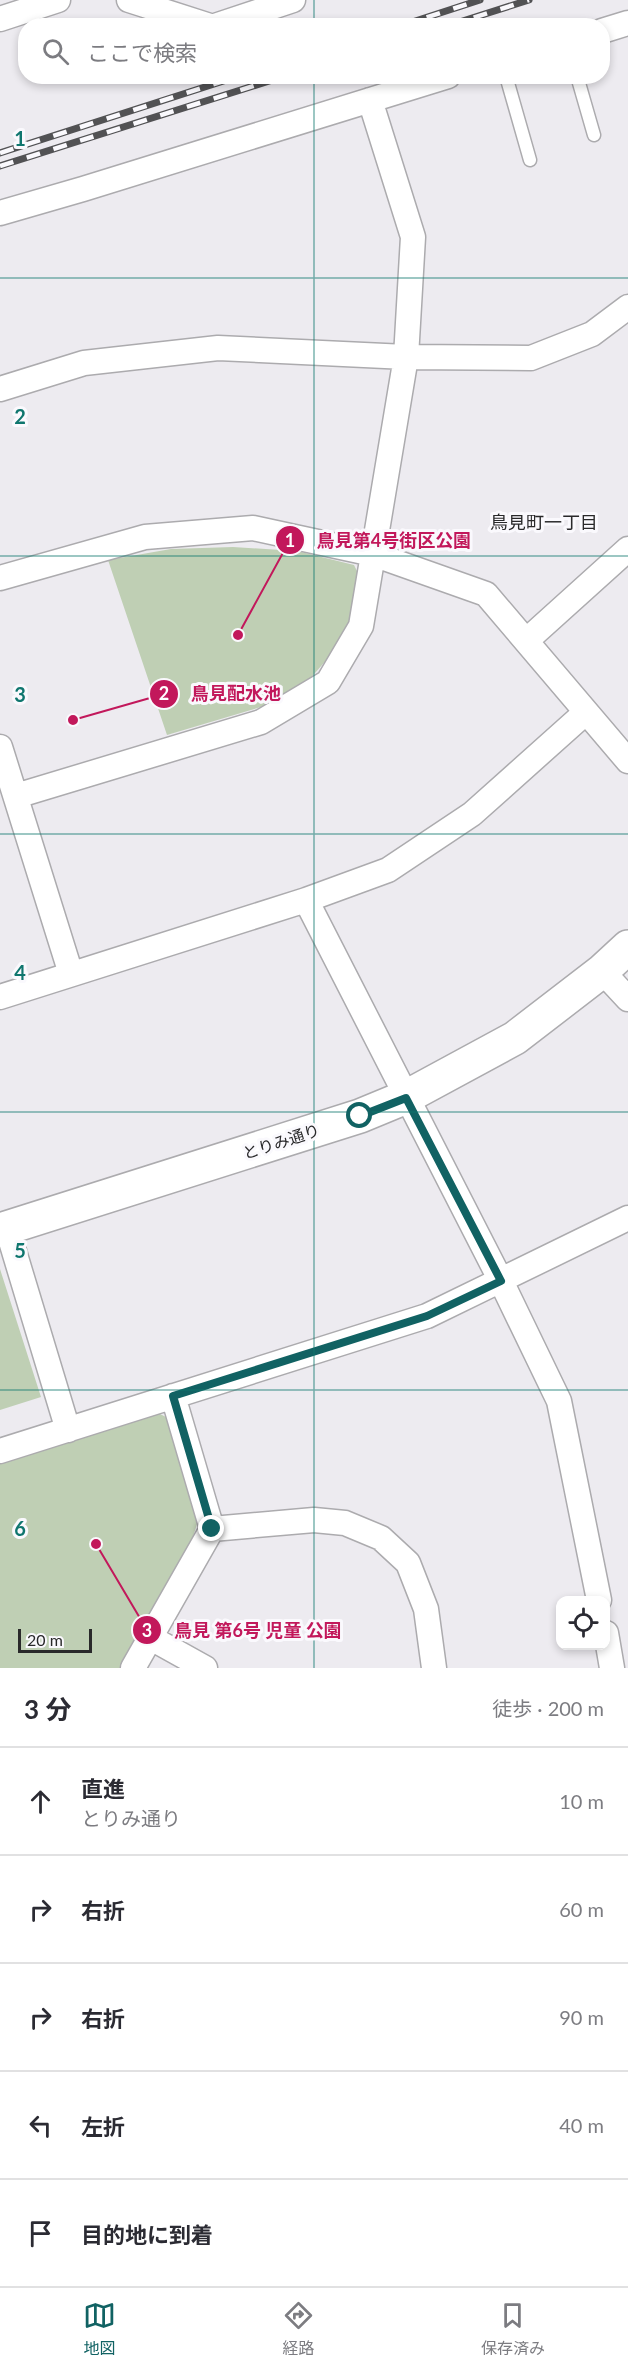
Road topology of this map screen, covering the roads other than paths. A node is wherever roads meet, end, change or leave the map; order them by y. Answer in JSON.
{"nodes":[{"id":1,"x":58,"y":0,"type":"edge"},
{"id":2,"x":129,"y":0,"type":"edge"},
{"id":3,"x":293,"y":0,"type":"edge"},
{"id":4,"x":187,"y":18,"type":"edge"},
{"id":5,"x":238,"y":18,"type":"edge"},
{"id":6,"x":0,"y":19,"type":"edge"},
{"id":7,"x":628,"y":23,"type":"edge"},
{"id":8,"x":610,"y":29,"type":"edge"},
{"id":9,"x":422,"y":84,"type":"edge"},
{"id":10,"x":508,"y":84,"type":"edge"},
{"id":11,"x":579,"y":84,"type":"edge"},
{"id":12,"x":370,"y":100,"type":"junction"},
{"id":13,"x":594,"y":135,"type":"dead end"},
{"id":14,"x":530,"y":160,"type":"dead end"},
{"id":15,"x":0,"y":213,"type":"edge"},
{"id":16,"x":628,"y":307,"type":"edge"},
{"id":17,"x":406,"y":357,"type":"junction"},
{"id":18,"x":0,"y":389,"type":"edge"},
{"id":19,"x":628,"y":549,"type":"edge"},
{"id":20,"x":373,"y":554,"type":"junction"},
{"id":21,"x":0,"y":578,"type":"edge"},
{"id":22,"x":526,"y":641,"type":"junction"},
{"id":23,"x":585,"y":712,"type":"junction"},
{"id":24,"x":0,"y":747,"type":"edge"},
{"id":25,"x":628,"y":761,"type":"edge"},
{"id":26,"x":16,"y":796,"type":"junction"},
{"id":27,"x":306,"y":900,"type":"junction"},
{"id":28,"x":628,"y":947,"type":"edge"},
{"id":29,"x":602,"y":971,"type":"junction"},
{"id":30,"x":71,"y":974,"type":"junction"},
{"id":31,"x":0,"y":997,"type":"edge"},
{"id":32,"x":628,"y":999,"type":"edge"},
{"id":33,"x":406,"y":1098,"type":"junction"},
{"id":34,"x":628,"y":1218,"type":"edge"},
{"id":35,"x":3,"y":1229,"type":"edge"},
{"id":36,"x":501,"y":1281,"type":"junction"},
{"id":37,"x":173,"y":1396,"type":"junction"},
{"id":38,"x":68,"y":1430,"type":"junction"},
{"id":39,"x":0,"y":1451,"type":"edge"},
{"id":40,"x":212,"y":1529,"type":"junction"},
{"id":41,"x":598,"y":1596,"type":"edge"},
{"id":42,"x":151,"y":1638,"type":"junction"},
{"id":43,"x":609,"y":1650,"type":"edge"},
{"id":44,"x":134,"y":1668,"type":"edge"},
{"id":45,"x":205,"y":1668,"type":"edge"},
{"id":46,"x":434,"y":1668,"type":"edge"},
{"id":47,"x":612,"y":1668,"type":"edge"}],
"edges":[{"from":1,"to":6,"type":"street"},
{"from":2,"to":4,"type":"street"},
{"from":3,"to":5,"type":"street"},
{"from":7,"to":8,"type":"street"},
{"from":9,"to":12,"type":"street"},
{"from":10,"to":14,"type":"lane"},
{"from":11,"to":13,"type":"lane"},
{"from":12,"to":15,"type":"street"},
{"from":12,"to":17,"type":"street"},
{"from":16,"to":17,"type":"street"},
{"from":17,"to":18,"type":"street"},
{"from":17,"to":20,"type":"street"},
{"from":19,"to":22,"type":"street"},
{"from":20,"to":21,"type":"street"},
{"from":20,"to":22,"type":"street"},
{"from":20,"to":26,"type":"street"},
{"from":22,"to":23,"type":"street"},
{"from":23,"to":25,"type":"street"},
{"from":23,"to":27,"type":"street"},
{"from":24,"to":26,"type":"street"},
{"from":26,"to":30,"type":"street"},
{"from":27,"to":30,"type":"street"},
{"from":27,"to":33,"type":"street"},
{"from":28,"to":29,"type":"street","name":"とりみ通り"},
{"from":29,"to":32,"type":"street"},
{"from":29,"to":33,"type":"street","name":"とりみ通り"},
{"from":30,"to":31,"type":"street"},
{"from":33,"to":35,"type":"street","name":"とりみ通り"},
{"from":33,"to":36,"type":"street"},
{"from":34,"to":36,"type":"street"},
{"from":35,"to":38,"type":"street"},
{"from":36,"to":37,"type":"street"},
{"from":36,"to":41,"type":"street"},
{"from":37,"to":38,"type":"street"},
{"from":37,"to":40,"type":"street"},
{"from":38,"to":39,"type":"street"},
{"from":40,"to":42,"type":"street"},
{"from":40,"to":46,"type":"street"},
{"from":42,"to":44,"type":"street"},
{"from":42,"to":45,"type":"street"},
{"from":43,"to":47,"type":"street"}]}
